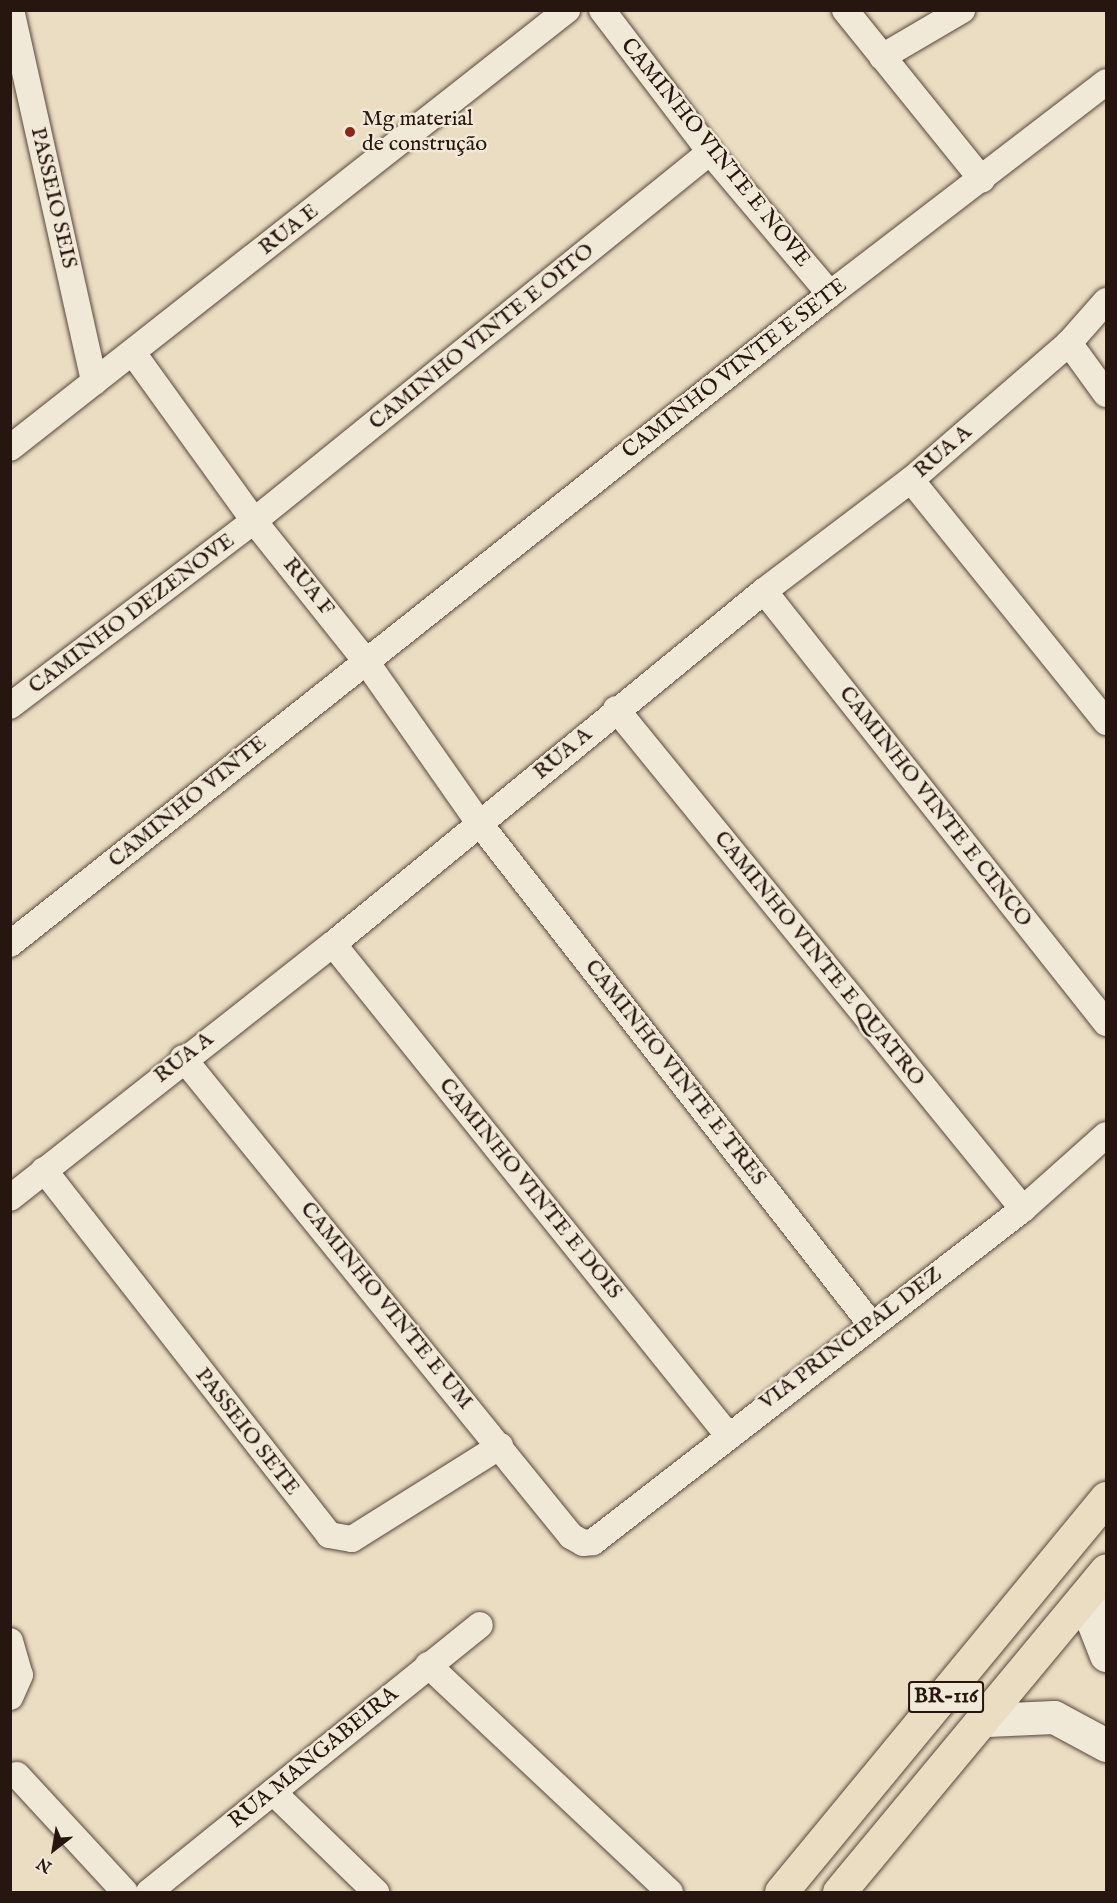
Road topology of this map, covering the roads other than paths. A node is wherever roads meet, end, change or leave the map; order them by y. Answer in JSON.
{"nodes":[{"id":1,"x":567,"y":10,"type":"edge"},
{"id":2,"x":602,"y":10,"type":"edge"},
{"id":3,"x":845,"y":10,"type":"edge"},
{"id":4,"x":962,"y":10,"type":"edge"},
{"id":5,"x":16,"y":13,"type":"edge"},
{"id":6,"x":882,"y":57,"type":"junction"},
{"id":7,"x":1107,"y":82,"type":"edge"},
{"id":8,"x":710,"y":152,"type":"junction"},
{"id":9,"x":982,"y":180,"type":"junction"},
{"id":10,"x":830,"y":294,"type":"junction"},
{"id":11,"x":1107,"y":302,"type":"edge"},
{"id":12,"x":1069,"y":343,"type":"junction"},
{"id":13,"x":133,"y":353,"type":"junction"},
{"id":14,"x":94,"y":382,"type":"junction"},
{"id":15,"x":1107,"y":394,"type":"edge"},
{"id":16,"x":10,"y":448,"type":"edge"},
{"id":17,"x":911,"y":480,"type":"junction"},
{"id":18,"x":254,"y":521,"type":"junction"},
{"id":19,"x":764,"y":591,"type":"junction"},
{"id":20,"x":365,"y":660,"type":"junction"},
{"id":21,"x":10,"y":706,"type":"edge"},
{"id":22,"x":616,"y":710,"type":"junction"},
{"id":23,"x":1107,"y":722,"type":"edge"},
{"id":24,"x":480,"y":824,"type":"junction"},
{"id":25,"x":10,"y":944,"type":"edge"},
{"id":26,"x":333,"y":944,"type":"junction"},
{"id":27,"x":1107,"y":1023,"type":"edge"},
{"id":28,"x":183,"y":1058,"type":"junction"},
{"id":29,"x":1107,"y":1135,"type":"edge"},
{"id":30,"x":44,"y":1170,"type":"junction"},
{"id":31,"x":10,"y":1198,"type":"edge"},
{"id":32,"x":1023,"y":1209,"type":"junction"},
{"id":33,"x":870,"y":1323,"type":"junction"},
{"id":34,"x":727,"y":1434,"type":"junction"},
{"id":35,"x":500,"y":1446,"type":"junction"},
{"id":36,"x":1107,"y":1498,"type":"edge"},
{"id":37,"x":593,"y":1542,"type":"joint"},
{"id":38,"x":1099,"y":1579,"type":"edge"},
{"id":39,"x":480,"y":1625,"type":"dead end"},
{"id":40,"x":10,"y":1641,"type":"edge"},
{"id":41,"x":1107,"y":1655,"type":"edge"},
{"id":42,"x":428,"y":1665,"type":"junction"},
{"id":43,"x":10,"y":1697,"type":"edge"},
{"id":44,"x":987,"y":1720,"type":"junction"},
{"id":45,"x":1107,"y":1745,"type":"edge"},
{"id":46,"x":18,"y":1775,"type":"dead end"},
{"id":47,"x":273,"y":1792,"type":"junction"},
{"id":48,"x":125,"y":1893,"type":"edge"},
{"id":49,"x":149,"y":1893,"type":"edge"},
{"id":50,"x":376,"y":1893,"type":"edge"},
{"id":51,"x":670,"y":1893,"type":"edge"},
{"id":52,"x":782,"y":1893,"type":"edge"},
{"id":53,"x":839,"y":1893,"type":"edge"}],
"edges":[{"from":1,"to":13,"type":"street","name":"RUA E"},
{"from":2,"to":8,"type":"street","name":"CAMINHO VINTE E NOVE"},
{"from":3,"to":6,"type":"street"},
{"from":4,"to":6,"type":"street"},
{"from":5,"to":14,"type":"street","name":"PASSEIO SEIS"},
{"from":6,"to":9,"type":"street"},
{"from":7,"to":9,"type":"street","name":"CAMINHO VINTE E SETE"},
{"from":8,"to":10,"type":"street","name":"CAMINHO VINTE E NOVE"},
{"from":8,"to":18,"type":"street","name":"CAMINHO VINTE E OITO"},
{"from":9,"to":10,"type":"street","name":"CAMINHO VINTE E SETE"},
{"from":10,"to":20,"type":"street","name":"CAMINHO VINTE E SETE"},
{"from":11,"to":12,"type":"street","name":"RUA A"},
{"from":12,"to":15,"type":"street"},
{"from":12,"to":17,"type":"street","name":"RUA A"},
{"from":13,"to":14,"type":"street","name":"RUA E"},
{"from":13,"to":18,"type":"street","name":"RUA F"},
{"from":14,"to":16,"type":"street","name":"RUA E"},
{"from":17,"to":19,"type":"street","name":"RUA A"},
{"from":17,"to":23,"type":"street"},
{"from":18,"to":20,"type":"street","name":"RUA F"},
{"from":18,"to":21,"type":"street","name":"CAMINHO DEZENOVE"},
{"from":19,"to":22,"type":"street","name":"RUA A"},
{"from":19,"to":27,"type":"street","name":"CAMINHO VINTE E CINCO"},
{"from":20,"to":24,"type":"street","name":"RUA F"},
{"from":20,"to":25,"type":"street","name":"CAMINHO VINTE"},
{"from":22,"to":24,"type":"street","name":"RUA A"},
{"from":22,"to":32,"type":"street","name":"CAMINHO VINTE E QUATRO"},
{"from":24,"to":26,"type":"street","name":"RUA A"},
{"from":24,"to":33,"type":"street","name":"CAMINHO VINTE E TRES"},
{"from":26,"to":28,"type":"street","name":"RUA A"},
{"from":26,"to":34,"type":"street","name":"CAMINHO VINTE E DOIS"},
{"from":28,"to":30,"type":"street","name":"RUA A"},
{"from":28,"to":35,"type":"street","name":"CAMINHO VINTE E UM"},
{"from":29,"to":32,"type":"street","name":"VIA PRINCIPAL DEZ"},
{"from":30,"to":31,"type":"street","name":"RUA A"},
{"from":30,"to":35,"type":"street","name":"PASSEIO SETE"},
{"from":32,"to":33,"type":"street","name":"VIA PRINCIPAL DEZ"},
{"from":33,"to":34,"type":"street","name":"VIA PRINCIPAL DEZ"},
{"from":34,"to":37,"type":"street","name":"VIA PRINCIPAL DEZ"},
{"from":35,"to":37,"type":"street","name":"CAMINHO VINTE E UM"},
{"from":36,"to":52,"type":"highway","number":"BR-116"},
{"from":38,"to":41,"type":"street"},
{"from":38,"to":44,"type":"highway"},
{"from":39,"to":42,"type":"street","name":"RUA MANGABEIRA"},
{"from":40,"to":43,"type":"street"},
{"from":42,"to":47,"type":"street","name":"RUA MANGABEIRA"},
{"from":42,"to":51,"type":"street"},
{"from":44,"to":45,"type":"street"},
{"from":44,"to":53,"type":"highway"},
{"from":46,"to":48,"type":"street"},
{"from":47,"to":49,"type":"street","name":"RUA MANGABEIRA"},
{"from":47,"to":50,"type":"street"}]}
